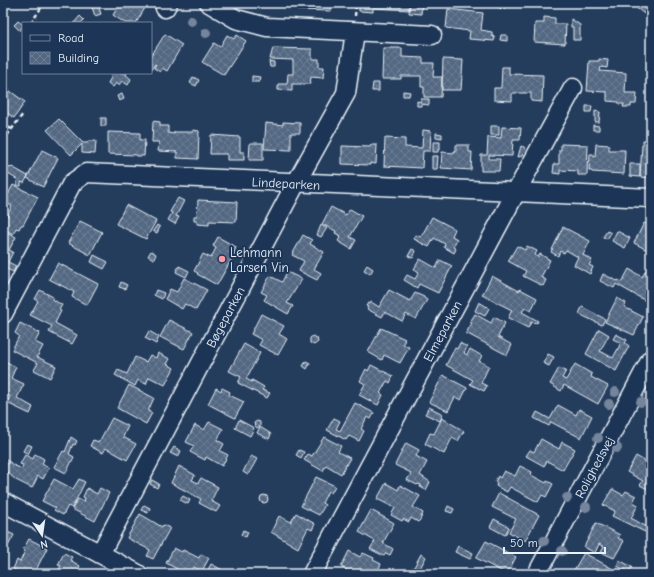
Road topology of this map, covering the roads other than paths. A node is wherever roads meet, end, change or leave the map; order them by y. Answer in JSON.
{"nodes":[{"id":1,"x":210,"y":3,"type":"edge"},
{"id":2,"x":355,"y":32,"type":"junction"},
{"id":3,"x":432,"y":35,"type":"dead end"},
{"id":4,"x":573,"y":88,"type":"dead end"},
{"id":5,"x":296,"y":183,"type":"junction"},
{"id":6,"x":516,"y":192,"type":"junction"},
{"id":7,"x":651,"y":198,"type":"edge"},
{"id":8,"x":3,"y":314,"type":"edge"},
{"id":9,"x":651,"y":359,"type":"edge"},
{"id":10,"x":3,"y":502,"type":"edge"},
{"id":11,"x":100,"y":554,"type":"junction"},
{"id":12,"x":138,"y":574,"type":"edge"},
{"id":13,"x":312,"y":574,"type":"edge"},
{"id":14,"x":537,"y":574,"type":"edge"}],
"edges":[{"from":1,"to":2,"type":"street"},
{"from":2,"to":3,"type":"street"},
{"from":2,"to":5,"type":"street","name":"Bøgeparken"},
{"from":4,"to":6,"type":"street","name":"Elmeparken"},
{"from":5,"to":6,"type":"street","name":"Lindeparken"},
{"from":5,"to":8,"type":"street","name":"Lindeparken"},
{"from":5,"to":11,"type":"street","name":"Bøgeparken"},
{"from":6,"to":7,"type":"street","name":"Lindeparken"},
{"from":6,"to":13,"type":"street","name":"Elmeparken"},
{"from":9,"to":14,"type":"street","name":"Rolighedsvej"},
{"from":10,"to":11,"type":"street"},
{"from":11,"to":12,"type":"street"}]}
